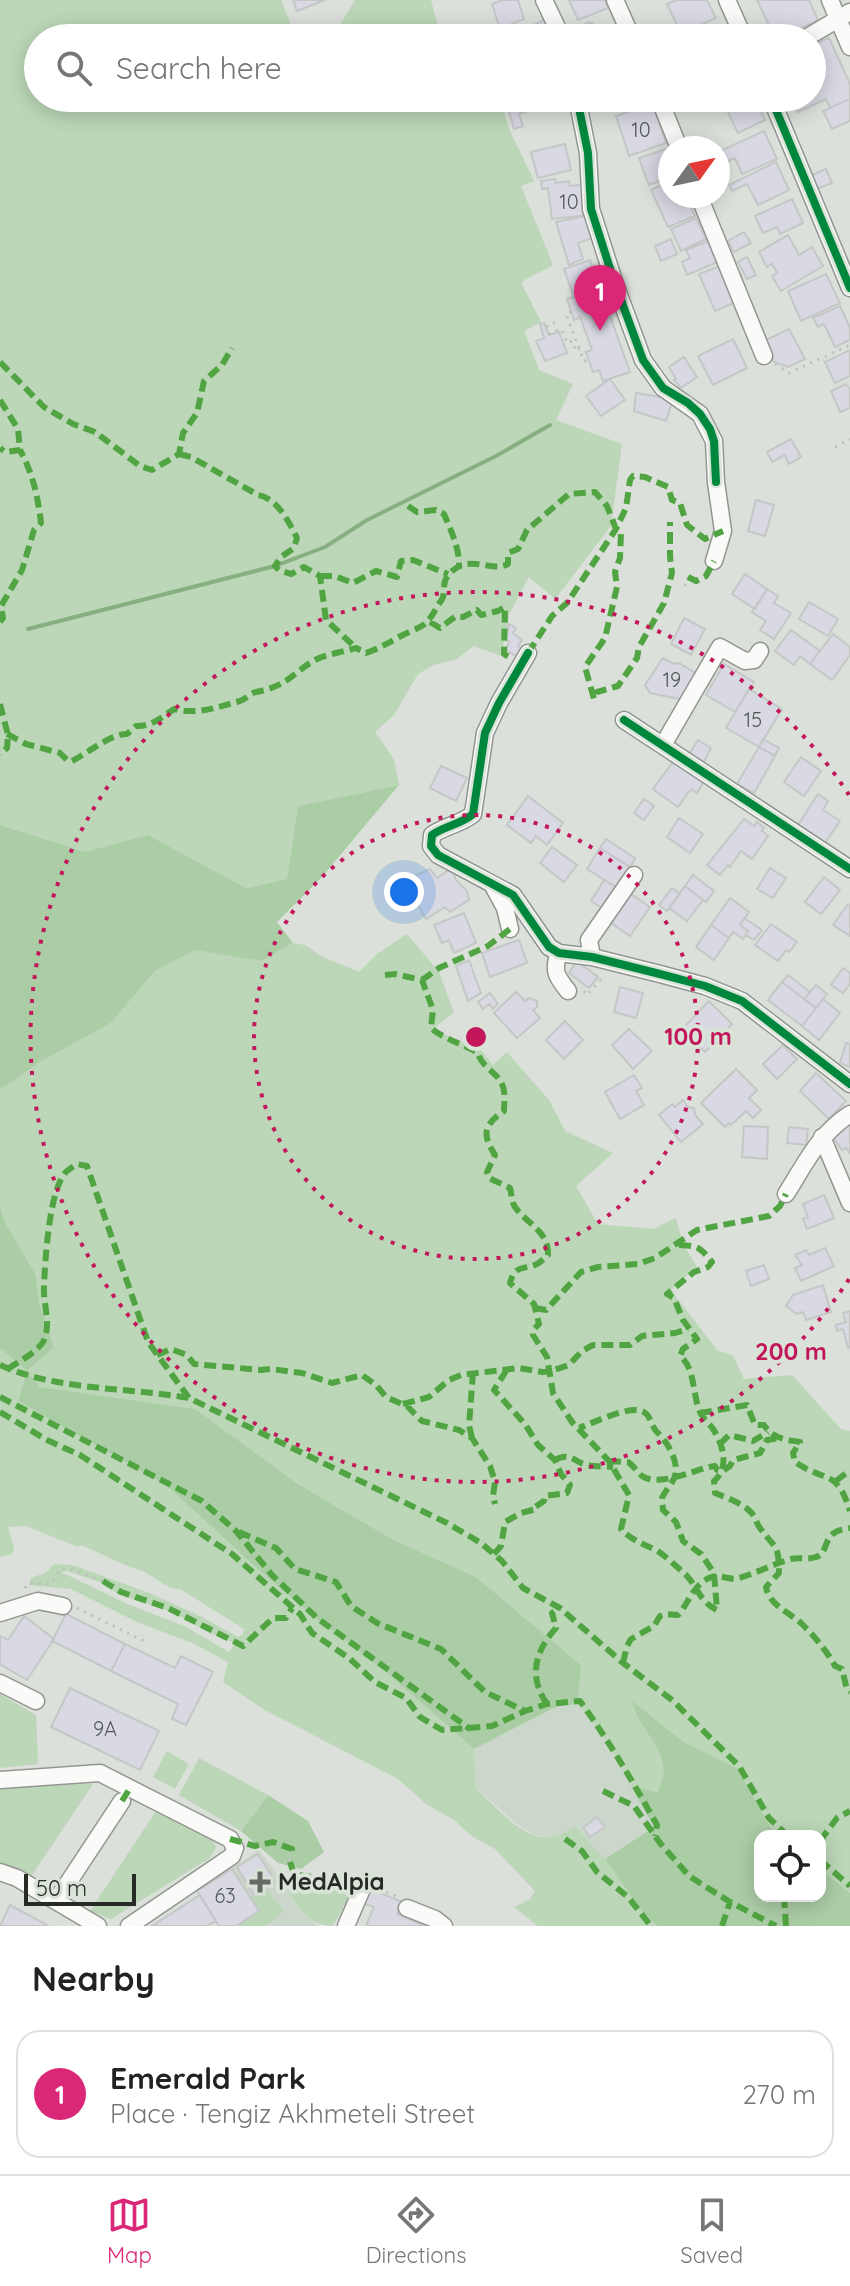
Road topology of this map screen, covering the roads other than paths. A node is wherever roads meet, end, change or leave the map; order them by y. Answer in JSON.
{"nodes":[{"id":1,"x":544,"y":0,"type":"edge"},
{"id":2,"x":615,"y":0,"type":"edge"},
{"id":3,"x":727,"y":0,"type":"edge"},
{"id":4,"x":830,"y":0,"type":"edge"},
{"id":5,"x":844,"y":15,"type":"edge"},
{"id":6,"x":555,"y":24,"type":"edge"},
{"id":7,"x":626,"y":24,"type":"edge"},
{"id":8,"x":738,"y":24,"type":"edge"},
{"id":9,"x":826,"y":28,"type":"edge"},
{"id":10,"x":850,"y":47,"type":"edge"},
{"id":11,"x":580,"y":112,"type":"edge"},
{"id":12,"x":665,"y":112,"type":"edge"},
{"id":13,"x":777,"y":112,"type":"edge"},
{"id":14,"x":674,"y":136,"type":"edge"},
{"id":15,"x":704,"y":208,"type":"edge"},
{"id":16,"x":850,"y":288,"type":"edge"},
{"id":17,"x":764,"y":356,"type":"road end"},
{"id":18,"x":714,"y":561,"type":"dead end"},
{"id":19,"x":760,"y":651,"type":"dead end"},
{"id":20,"x":528,"y":653,"type":"dead end"},
{"id":21,"x":624,"y":720,"type":"dead end"},
{"id":22,"x":663,"y":745,"type":"junction"},
{"id":23,"x":850,"y":869,"type":"edge"},
{"id":24,"x":634,"y":875,"type":"dead end"},
{"id":25,"x":492,"y":884,"type":"junction"},
{"id":26,"x":510,"y":929,"type":"dead end"},
{"id":27,"x":559,"y":953,"type":"junction"},
{"id":28,"x":592,"y":964,"type":"junction"},
{"id":29,"x":568,"y":991,"type":"dead end"},
{"id":30,"x":850,"y":1084,"type":"edge"},
{"id":31,"x":850,"y":1114,"type":"edge"},
{"id":32,"x":822,"y":1137,"type":"junction"},
{"id":33,"x":786,"y":1194,"type":"dead end"},
{"id":34,"x":850,"y":1203,"type":"edge"},
{"id":35,"x":63,"y":1606,"type":"road end"},
{"id":36,"x":0,"y":1613,"type":"edge"},
{"id":37,"x":0,"y":1683,"type":"edge"},
{"id":38,"x":36,"y":1701,"type":"dead end"},
{"id":39,"x":0,"y":1780,"type":"edge"},
{"id":40,"x":122,"y":1801,"type":"dead end"},
{"id":41,"x":0,"y":1872,"type":"edge"},
{"id":42,"x":365,"y":1882,"type":"road end"},
{"id":43,"x":56,"y":1901,"type":"junction"},
{"id":44,"x":407,"y":1908,"type":"road end"},
{"id":45,"x":98,"y":1926,"type":"edge"},
{"id":46,"x":129,"y":1926,"type":"edge"},
{"id":47,"x":346,"y":1926,"type":"edge"},
{"id":48,"x":444,"y":1926,"type":"edge"}],
"edges":[{"from":1,"to":6,"type":"street"},
{"from":2,"to":7,"type":"street"},
{"from":3,"to":8,"type":"street"},
{"from":4,"to":5,"type":"street"},
{"from":5,"to":9,"type":"street"},
{"from":5,"to":10,"type":"street"},
{"from":11,"to":18,"type":"street"},
{"from":12,"to":14,"type":"street"},
{"from":13,"to":16,"type":"street"},
{"from":15,"to":17,"type":"street"},
{"from":19,"to":22,"type":"street"},
{"from":20,"to":25,"type":"street"},
{"from":21,"to":22,"type":"street"},
{"from":22,"to":23,"type":"street"},
{"from":24,"to":28,"type":"street"},
{"from":25,"to":26,"type":"street"},
{"from":25,"to":27,"type":"street"},
{"from":27,"to":28,"type":"street"},
{"from":27,"to":29,"type":"street"},
{"from":28,"to":30,"type":"street"},
{"from":31,"to":32,"type":"street"},
{"from":32,"to":33,"type":"street"},
{"from":32,"to":34,"type":"street"},
{"from":35,"to":36,"type":"street"},
{"from":37,"to":38,"type":"street"},
{"from":39,"to":46,"type":"street"},
{"from":40,"to":43,"type":"street"},
{"from":41,"to":43,"type":"street"},
{"from":42,"to":47,"type":"street"},
{"from":43,"to":45,"type":"street"},
{"from":44,"to":48,"type":"street"}]}
